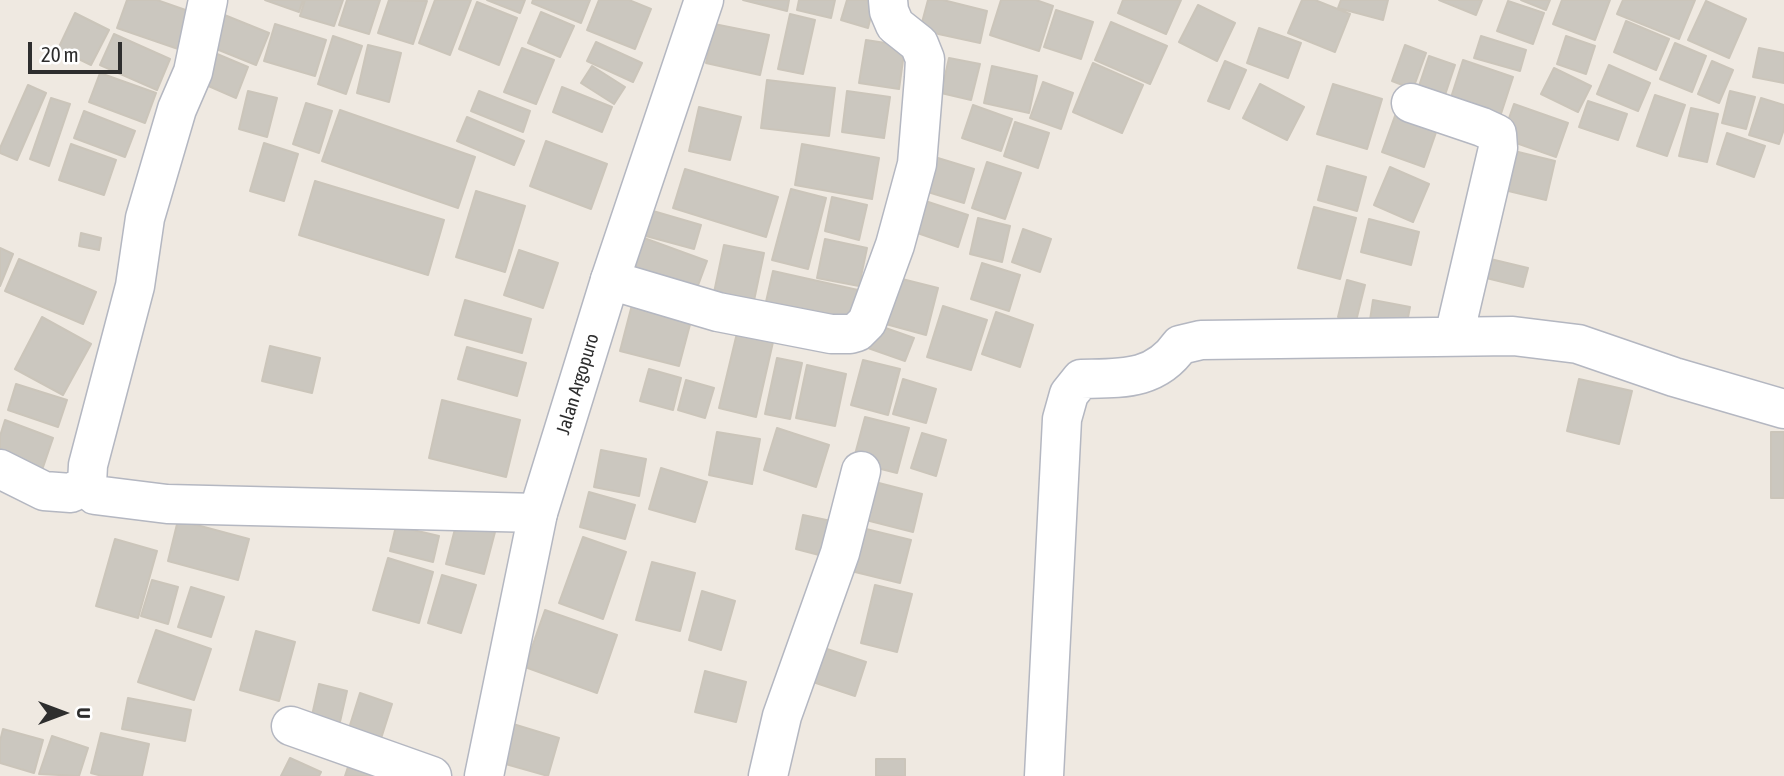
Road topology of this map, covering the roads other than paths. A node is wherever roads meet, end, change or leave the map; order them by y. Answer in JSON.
{"nodes":[{"id":1,"x":208,"y":0,"type":"edge"},
{"id":2,"x":704,"y":0,"type":"edge"},
{"id":3,"x":888,"y":0,"type":"edge"},
{"id":4,"x":1411,"y":103,"type":"dead end"},
{"id":5,"x":610,"y":280,"type":"junction"},
{"id":6,"x":1454,"y":336,"type":"junction"},
{"id":7,"x":1784,"y":409,"type":"edge"},
{"id":8,"x":0,"y":469,"type":"edge"},
{"id":9,"x":862,"y":471,"type":"dead end"},
{"id":10,"x":87,"y":484,"type":"junction"},
{"id":11,"x":538,"y":513,"type":"junction"},
{"id":12,"x":291,"y":726,"type":"dead end"},
{"id":13,"x":432,"y":776,"type":"edge"},
{"id":14,"x":484,"y":776,"type":"edge"},
{"id":15,"x":768,"y":776,"type":"edge"},
{"id":16,"x":1044,"y":776,"type":"edge"}],
"edges":[{"from":1,"to":10,"type":"street"},
{"from":2,"to":5,"type":"street","name":"Jalan Argopuro"},
{"from":3,"to":5,"type":"street"},
{"from":4,"to":6,"type":"street"},
{"from":5,"to":11,"type":"street","name":"Jalan Argopuro"},
{"from":6,"to":7,"type":"street"},
{"from":6,"to":16,"type":"street"},
{"from":8,"to":10,"type":"street"},
{"from":9,"to":15,"type":"street"},
{"from":10,"to":11,"type":"street"},
{"from":11,"to":14,"type":"street","name":"Jalan Argopuro"},
{"from":12,"to":13,"type":"street"}]}
